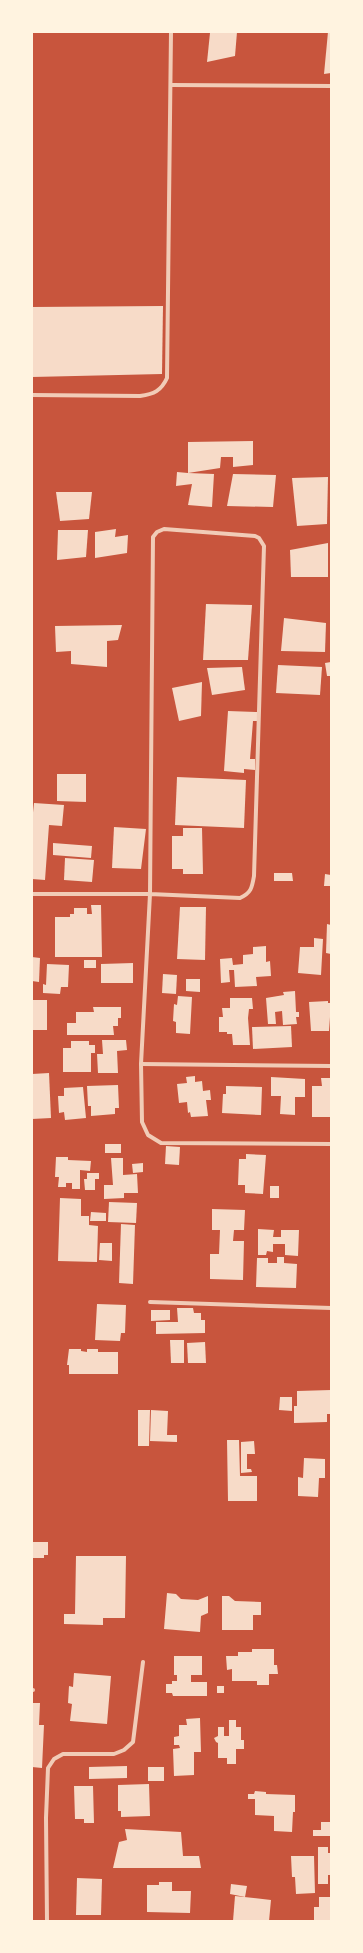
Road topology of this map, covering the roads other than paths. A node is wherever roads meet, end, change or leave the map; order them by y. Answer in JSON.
{"nodes":[{"id":1,"x":172,"y":32,"type":"edge"},
{"id":2,"x":171,"y":85,"type":"junction"},
{"id":3,"x":331,"y":86,"type":"edge"},
{"id":4,"x":32,"y":395,"type":"edge"},
{"id":5,"x":32,"y":894,"type":"edge"},
{"id":6,"x":150,"y":894,"type":"junction"},
{"id":7,"x":141,"y":1064,"type":"junction"},
{"id":8,"x":331,"y":1066,"type":"edge"},
{"id":9,"x":331,"y":1144,"type":"edge"},
{"id":10,"x":150,"y":1302,"type":"dead end"},
{"id":11,"x":331,"y":1308,"type":"edge"},
{"id":12,"x":143,"y":1662,"type":"dead end"},
{"id":13,"x":46,"y":1921,"type":"edge"}],
"edges":[{"from":1,"to":2,"type":"street"},
{"from":2,"to":3,"type":"street"},
{"from":2,"to":4,"type":"street"},
{"from":5,"to":6,"type":"street"},
{"from":6,"to":6,"type":"street"},
{"from":6,"to":7,"type":"street"},
{"from":7,"to":8,"type":"street"},
{"from":7,"to":9,"type":"street"},
{"from":10,"to":11,"type":"street"},
{"from":12,"to":13,"type":"street"}]}
